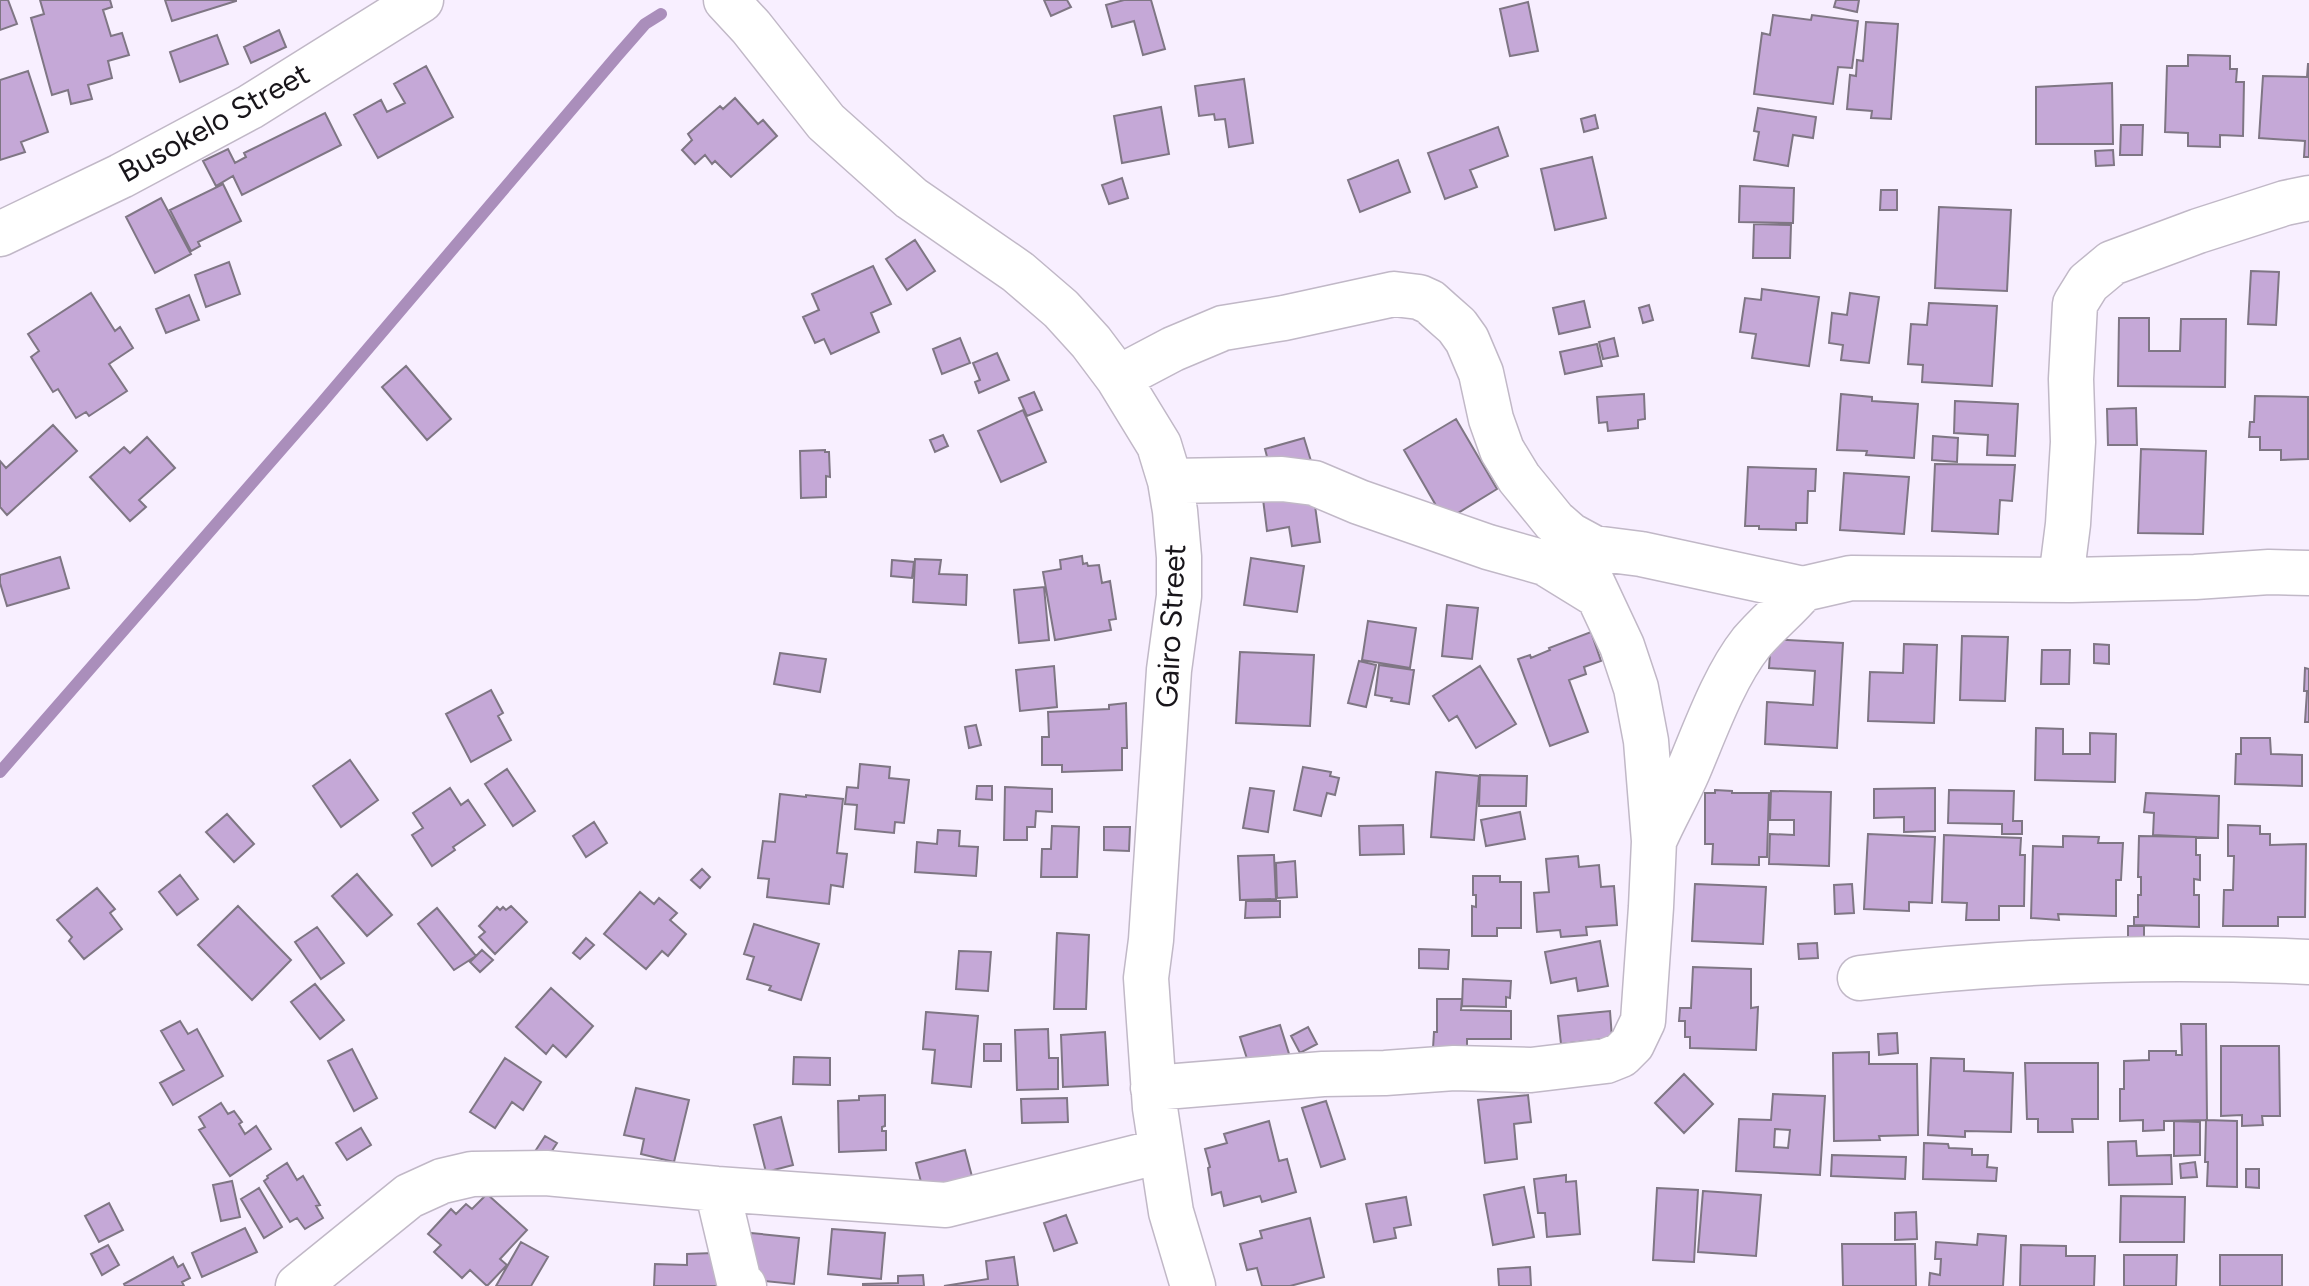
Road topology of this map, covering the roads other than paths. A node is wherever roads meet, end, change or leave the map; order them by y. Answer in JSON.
{"nodes":[{"id":1,"x":421,"y":0,"type":"edge"},
{"id":2,"x":726,"y":0,"type":"edge"},
{"id":3,"x":2309,"y":198,"type":"edge"},
{"id":4,"x":0,"y":234,"type":"edge"},
{"id":5,"x":1118,"y":378,"type":"junction"},
{"id":6,"x":1170,"y":481,"type":"junction"},
{"id":7,"x":1570,"y":535,"type":"junction"},
{"id":8,"x":2309,"y":573,"type":"edge"},
{"id":9,"x":2061,"y":579,"type":"junction"},
{"id":10,"x":1803,"y":589,"type":"junction"},
{"id":11,"x":1597,"y":595,"type":"junction"},
{"id":12,"x":1654,"y":841,"type":"junction"},
{"id":13,"x":2309,"y":962,"type":"edge"},
{"id":14,"x":1860,"y":978,"type":"dead end"},
{"id":15,"x":1153,"y":1088,"type":"junction"},
{"id":16,"x":1161,"y":1151,"type":"junction"},
{"id":17,"x":717,"y":1189,"type":"junction"},
{"id":18,"x":298,"y":1286,"type":"edge"},
{"id":19,"x":744,"y":1286,"type":"edge"},
{"id":20,"x":1193,"y":1286,"type":"edge"}],
"edges":[{"from":1,"to":4,"type":"street","name":"Busokelo Street"},
{"from":2,"to":5,"type":"street","name":"Gairo Street"},
{"from":3,"to":9,"type":"street"},
{"from":5,"to":6,"type":"street","name":"Gairo Street"},
{"from":5,"to":7,"type":"street"},
{"from":6,"to":11,"type":"street"},
{"from":6,"to":15,"type":"street","name":"Gairo Street"},
{"from":7,"to":10,"type":"street"},
{"from":7,"to":11,"type":"street"},
{"from":8,"to":9,"type":"street"},
{"from":9,"to":10,"type":"street"},
{"from":10,"to":12,"type":"street"},
{"from":11,"to":12,"type":"street"},
{"from":12,"to":15,"type":"street"},
{"from":13,"to":14,"type":"street"},
{"from":15,"to":16,"type":"street","name":"Gairo Street"},
{"from":16,"to":17,"type":"street"},
{"from":16,"to":20,"type":"street","name":"Gairo Street"},
{"from":17,"to":18,"type":"street"},
{"from":17,"to":19,"type":"street"}]}
